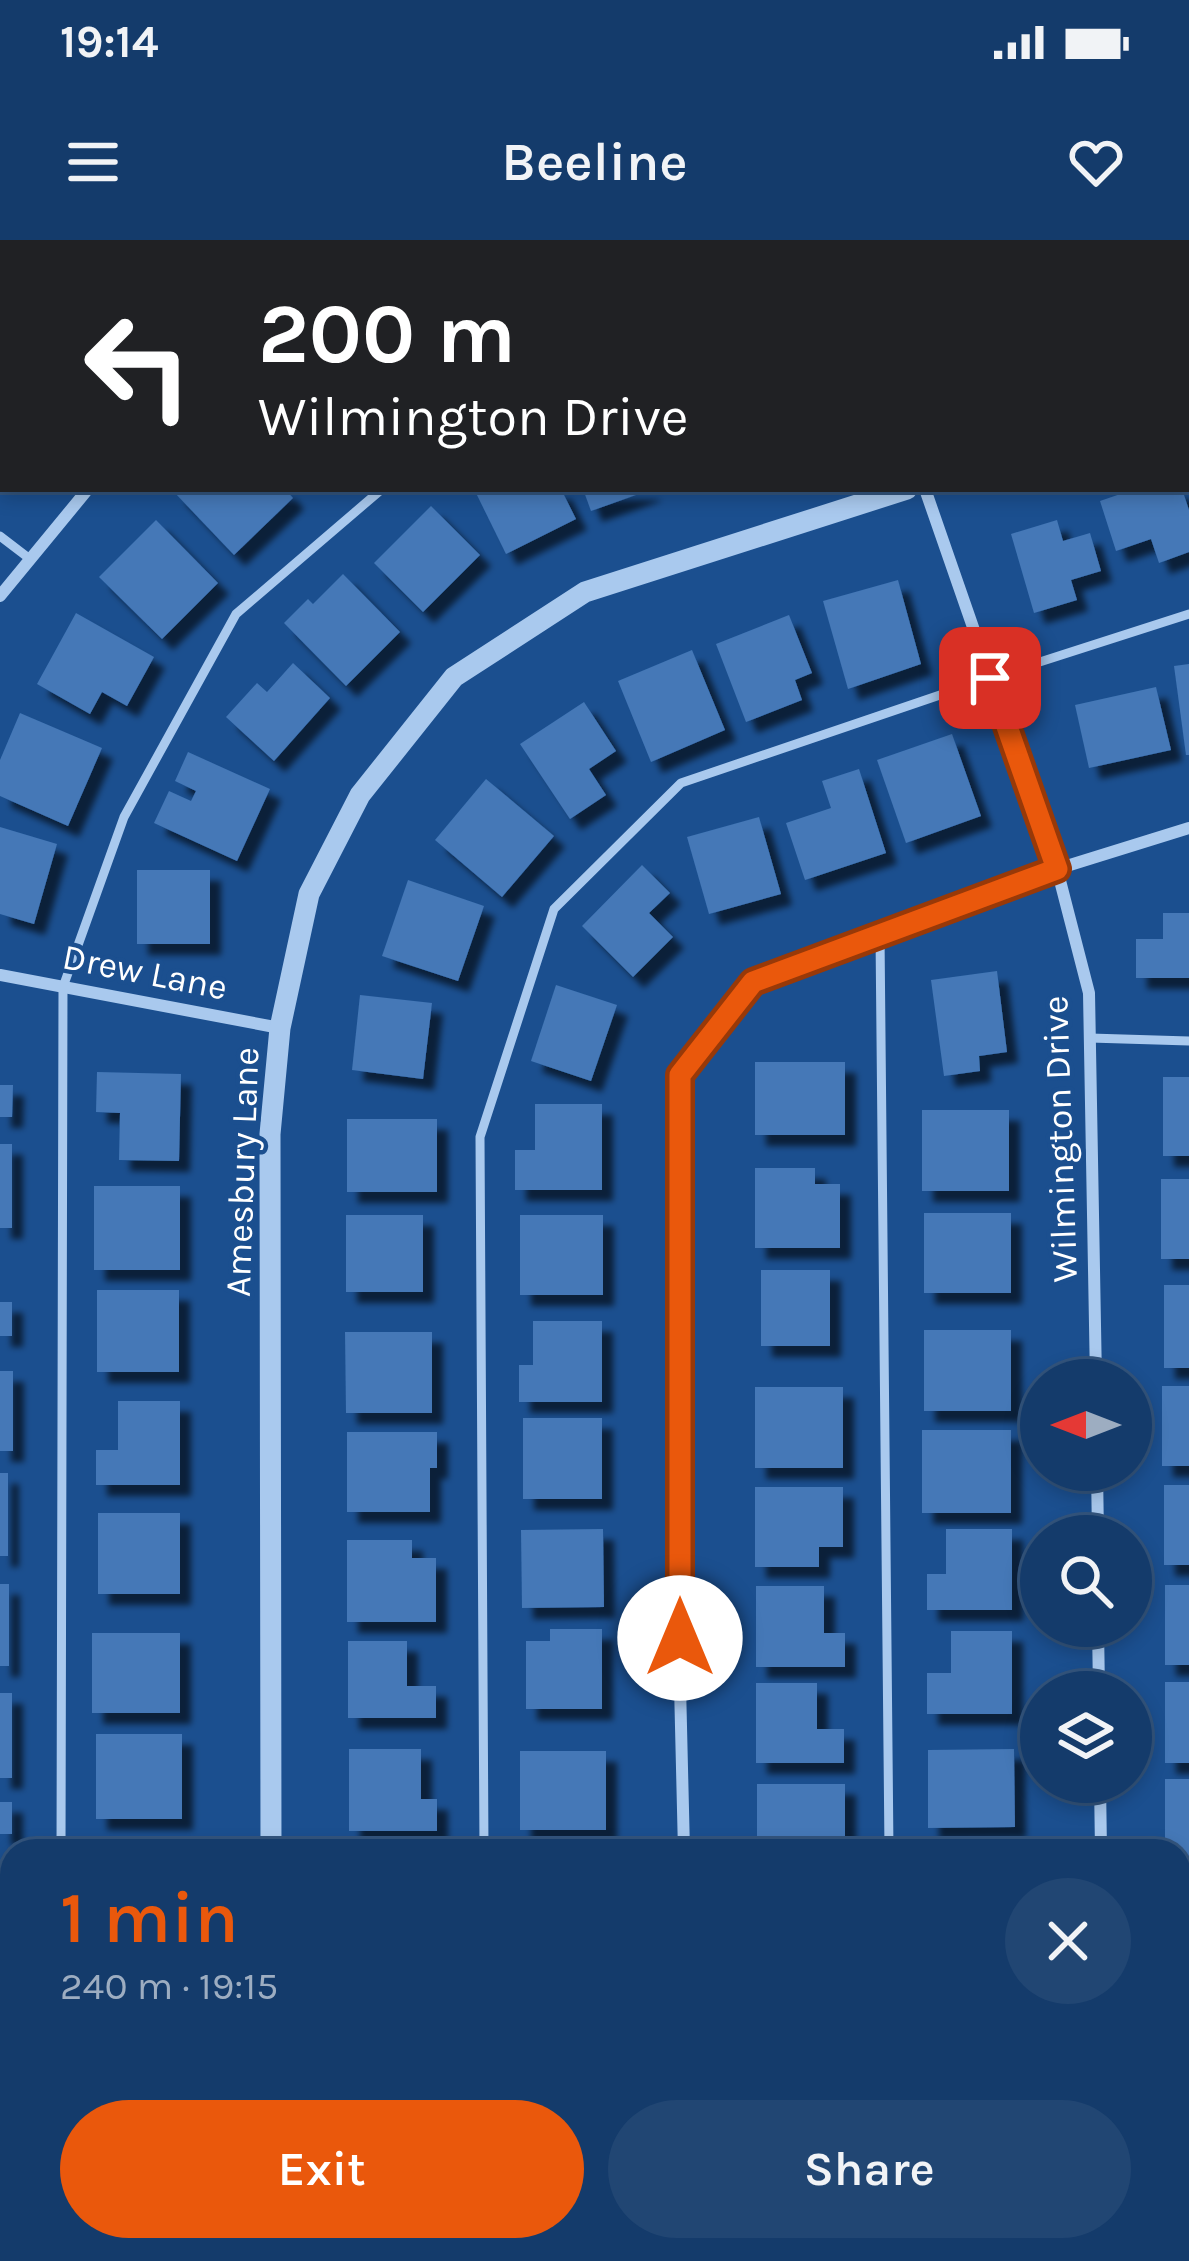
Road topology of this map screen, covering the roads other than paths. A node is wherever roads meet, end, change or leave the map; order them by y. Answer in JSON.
{"nodes":[{"id":1,"x":86,"y":492,"type":"edge"},
{"id":2,"x":378,"y":492,"type":"edge"},
{"id":3,"x":898,"y":492,"type":"edge"},
{"id":4,"x":926,"y":492,"type":"edge"},
{"id":5,"x":0,"y":536,"type":"edge"},
{"id":6,"x":30,"y":559,"type":"junction"},
{"id":7,"x":0,"y":596,"type":"edge"},
{"id":8,"x":1189,"y":614,"type":"edge"},
{"id":9,"x":990,"y":678,"type":"junction"},
{"id":10,"x":1189,"y":828,"type":"edge"},
{"id":11,"x":1057,"y":869,"type":"junction"},
{"id":12,"x":880,"y":935,"type":"junction"},
{"id":13,"x":0,"y":975,"type":"edge"},
{"id":14,"x":63,"y":987,"type":"junction"},
{"id":15,"x":280,"y":1028,"type":"junction"},
{"id":16,"x":1090,"y":1038,"type":"junction"},
{"id":17,"x":1189,"y":1041,"type":"edge"},
{"id":18,"x":1096,"y":1359,"type":"edge"},
{"id":19,"x":1100,"y":1803,"type":"edge"},
{"id":20,"x":61,"y":1839,"type":"edge"},
{"id":21,"x":271,"y":1839,"type":"edge"},
{"id":22,"x":484,"y":1839,"type":"edge"},
{"id":23,"x":684,"y":1839,"type":"edge"},
{"id":24,"x":889,"y":1839,"type":"edge"},
{"id":25,"x":1101,"y":1839,"type":"edge"}],
"edges":[{"from":1,"to":6,"type":"street"},
{"from":2,"to":14,"type":"lane"},
{"from":3,"to":15,"type":"street","name":"Amesbury Lane"},
{"from":4,"to":9,"type":"street","name":"Wilmington Drive"},
{"from":5,"to":6,"type":"lane"},
{"from":6,"to":7,"type":"street"},
{"from":8,"to":9,"type":"lane"},
{"from":9,"to":11,"type":"street","name":"Wilmington Drive"},
{"from":9,"to":22,"type":"lane"},
{"from":10,"to":11,"type":"street"},
{"from":11,"to":12,"type":"street"},
{"from":11,"to":16,"type":"street","name":"Wilmington Drive"},
{"from":12,"to":23,"type":"street"},
{"from":12,"to":24,"type":"lane"},
{"from":13,"to":14,"type":"street","name":"Drew Lane"},
{"from":14,"to":15,"type":"street","name":"Drew Lane"},
{"from":14,"to":20,"type":"lane"},
{"from":15,"to":21,"type":"street","name":"Amesbury Lane"},
{"from":16,"to":17,"type":"lane"},
{"from":16,"to":18,"type":"street","name":"Wilmington Drive"},
{"from":19,"to":25,"type":"street"}]}
